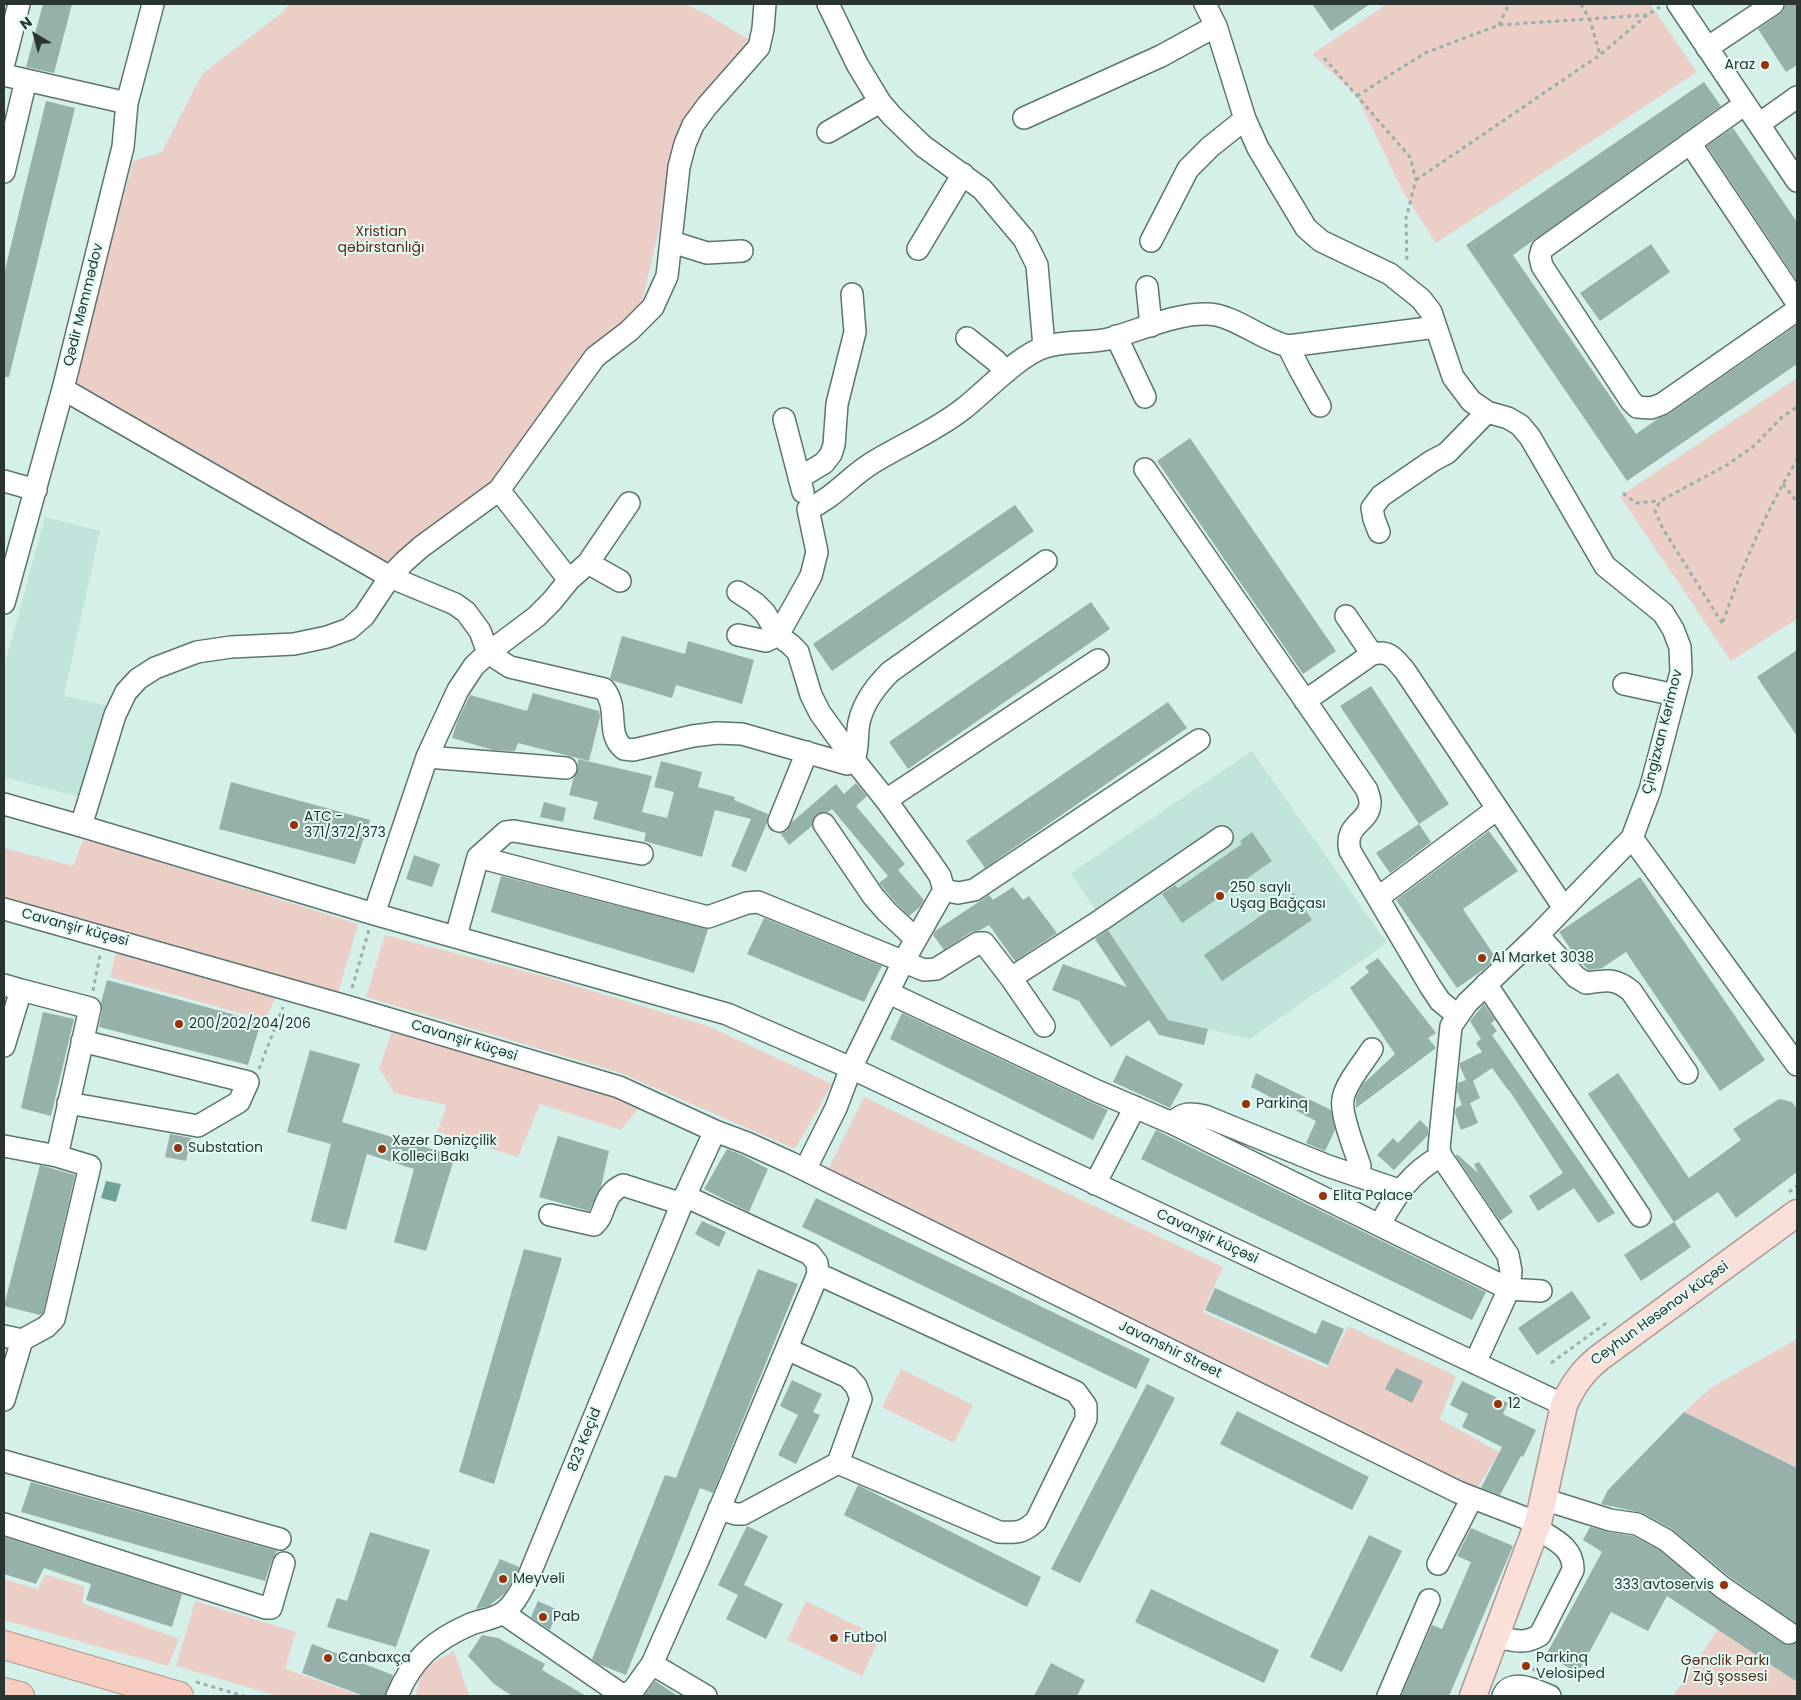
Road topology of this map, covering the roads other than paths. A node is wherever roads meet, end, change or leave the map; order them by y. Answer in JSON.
{"nodes":[{"id":1,"x":19,"y":4,"type":"edge"},
{"id":2,"x":153,"y":4,"type":"edge"},
{"id":3,"x":765,"y":4,"type":"edge"},
{"id":4,"x":828,"y":4,"type":"edge"},
{"id":5,"x":1205,"y":4,"type":"edge"},
{"id":6,"x":1678,"y":4,"type":"edge"},
{"id":7,"x":1773,"y":4,"type":"edge"},
{"id":8,"x":1216,"y":26,"type":"junction"},
{"id":9,"x":1707,"y":48,"type":"junction"},
{"id":10,"x":4,"y":63,"type":"edge"},
{"id":11,"x":4,"y":74,"type":"edge"},
{"id":12,"x":26,"y":80,"type":"junction"},
{"id":13,"x":1797,"y":97,"type":"edge"},
{"id":14,"x":880,"y":102,"type":"junction"},
{"id":15,"x":127,"y":104,"type":"junction"},
{"id":16,"x":1745,"y":104,"type":"junction"},
{"id":17,"x":1797,"y":116,"type":"edge"},
{"id":18,"x":1024,"y":118,"type":"dead end"},
{"id":19,"x":1245,"y":119,"type":"junction"},
{"id":20,"x":1763,"y":120,"type":"junction"},
{"id":21,"x":828,"y":132,"type":"dead end"},
{"id":22,"x":1690,"y":143,"type":"junction"},
{"id":23,"x":4,"y":172,"type":"edge"},
{"id":24,"x":963,"y":174,"type":"junction"},
{"id":25,"x":1797,"y":181,"type":"edge"},
{"id":26,"x":1151,"y":241,"type":"dead end"},
{"id":27,"x":672,"y":242,"type":"junction"},
{"id":28,"x":918,"y":249,"type":"dead end"},
{"id":29,"x":742,"y":251,"type":"dead end"},
{"id":30,"x":1147,"y":287,"type":"dead end"},
{"id":31,"x":852,"y":294,"type":"dead end"},
{"id":32,"x":1797,"y":303,"type":"edge"},
{"id":33,"x":1797,"y":310,"type":"edge"},
{"id":34,"x":1151,"y":326,"type":"junction"},
{"id":35,"x":1436,"y":327,"type":"junction"},
{"id":36,"x":1116,"y":336,"type":"junction"},
{"id":37,"x":967,"y":338,"type":"dead end"},
{"id":38,"x":1288,"y":346,"type":"junction"},
{"id":39,"x":1044,"y":347,"type":"junction"},
{"id":40,"x":1006,"y":372,"type":"junction"},
{"id":41,"x":63,"y":390,"type":"junction"},
{"id":42,"x":1145,"y":396,"type":"dead end"},
{"id":43,"x":1320,"y":406,"type":"dead end"},
{"id":44,"x":1487,"y":412,"type":"junction"},
{"id":45,"x":784,"y":419,"type":"dead end"},
{"id":46,"x":1145,"y":469,"type":"dead end"},
{"id":47,"x":799,"y":478,"type":"junction"},
{"id":48,"x":4,"y":481,"type":"edge"},
{"id":49,"x":36,"y":490,"type":"junction"},
{"id":50,"x":499,"y":490,"type":"junction"},
{"id":51,"x":629,"y":503,"type":"dead end"},
{"id":52,"x":808,"y":509,"type":"junction"},
{"id":53,"x":1379,"y":532,"type":"dead end"},
{"id":54,"x":1046,"y":561,"type":"dead end"},
{"id":55,"x":588,"y":562,"type":"junction"},
{"id":56,"x":390,"y":577,"type":"junction"},
{"id":57,"x":569,"y":580,"type":"junction"},
{"id":58,"x":620,"y":581,"type":"dead end"},
{"id":59,"x":738,"y":592,"type":"dead end"},
{"id":60,"x":4,"y":603,"type":"edge"},
{"id":61,"x":1346,"y":616,"type":"dead end"},
{"id":62,"x":738,"y":635,"type":"dead end"},
{"id":63,"x":778,"y":635,"type":"junction"},
{"id":64,"x":488,"y":653,"type":"junction"},
{"id":65,"x":1372,"y":654,"type":"junction"},
{"id":66,"x":1098,"y":660,"type":"dead end"},
{"id":67,"x":1624,"y":684,"type":"dead end"},
{"id":68,"x":1675,"y":695,"type":"junction"},
{"id":69,"x":1305,"y":701,"type":"junction"},
{"id":70,"x":1199,"y":740,"type":"dead end"},
{"id":71,"x":807,"y":752,"type":"junction"},
{"id":72,"x":427,"y":757,"type":"junction"},
{"id":73,"x":854,"y":760,"type":"junction"},
{"id":74,"x":566,"y":768,"type":"dead end"},
{"id":75,"x":886,"y":800,"type":"junction"},
{"id":76,"x":4,"y":804,"type":"edge"},
{"id":77,"x":1497,"y":809,"type":"junction"},
{"id":78,"x":779,"y":821,"type":"dead end"},
{"id":79,"x":824,"y":824,"type":"dead end"},
{"id":80,"x":81,"y":826,"type":"junction"},
{"id":81,"x":1222,"y":837,"type":"dead end"},
{"id":82,"x":1632,"y":838,"type":"junction"},
{"id":83,"x":642,"y":854,"type":"dead end"},
{"id":84,"x":478,"y":857,"type":"junction"},
{"id":85,"x":944,"y":890,"type":"junction"},
{"id":86,"x":1379,"y":897,"type":"junction"},
{"id":87,"x":1564,"y":908,"type":"junction"},
{"id":88,"x":4,"y":909,"type":"edge"},
{"id":89,"x":374,"y":914,"type":"junction"},
{"id":90,"x":1538,"y":934,"type":"junction"},
{"id":91,"x":456,"y":936,"type":"junction"},
{"id":92,"x":916,"y":939,"type":"junction"},
{"id":93,"x":903,"y":962,"type":"junction"},
{"id":94,"x":1011,"y":978,"type":"junction"},
{"id":95,"x":1486,"y":984,"type":"junction"},
{"id":96,"x":12,"y":987,"type":"edge"},
{"id":97,"x":889,"y":993,"type":"junction"},
{"id":98,"x":1457,"y":1015,"type":"junction"},
{"id":99,"x":1044,"y":1026,"type":"dead end"},
{"id":100,"x":82,"y":1042,"type":"junction"},
{"id":101,"x":4,"y":1046,"type":"edge"},
{"id":102,"x":1372,"y":1049,"type":"dead end"},
{"id":103,"x":1797,"y":1066,"type":"edge"},
{"id":104,"x":851,"y":1068,"type":"junction"},
{"id":105,"x":1687,"y":1073,"type":"dead end"},
{"id":106,"x":68,"y":1103,"type":"junction"},
{"id":107,"x":1135,"y":1107,"type":"junction"},
{"id":108,"x":1172,"y":1123,"type":"junction"},
{"id":109,"x":715,"y":1131,"type":"junction"},
{"id":110,"x":4,"y":1146,"type":"edge"},
{"id":111,"x":57,"y":1156,"type":"junction"},
{"id":112,"x":1441,"y":1156,"type":"junction"},
{"id":113,"x":805,"y":1170,"type":"junction"},
{"id":114,"x":1359,"y":1176,"type":"junction"},
{"id":115,"x":1096,"y":1184,"type":"junction"},
{"id":116,"x":1400,"y":1190,"type":"junction"},
{"id":117,"x":684,"y":1200,"type":"junction"},
{"id":118,"x":1797,"y":1213,"type":"edge"},
{"id":119,"x":550,"y":1215,"type":"dead end"},
{"id":120,"x":1640,"y":1216,"type":"dead end"},
{"id":121,"x":1380,"y":1224,"type":"junction"},
{"id":122,"x":818,"y":1274,"type":"junction"},
{"id":123,"x":1509,"y":1289,"type":"junction"},
{"id":124,"x":1541,"y":1291,"type":"dead end"},
{"id":125,"x":13,"y":1338,"type":"edge"},
{"id":126,"x":786,"y":1349,"type":"junction"},
{"id":127,"x":1475,"y":1363,"type":"junction"},
{"id":128,"x":4,"y":1400,"type":"edge"},
{"id":129,"x":1564,"y":1405,"type":"junction"},
{"id":130,"x":4,"y":1461,"type":"edge"},
{"id":131,"x":838,"y":1463,"type":"junction"},
{"id":132,"x":1472,"y":1498,"type":"junction"},
{"id":133,"x":719,"y":1509,"type":"junction"},
{"id":134,"x":1539,"y":1517,"type":"junction"},
{"id":135,"x":4,"y":1524,"type":"edge"},
{"id":136,"x":280,"y":1540,"type":"dead end"},
{"id":137,"x":284,"y":1563,"type":"dead end"},
{"id":138,"x":1438,"y":1564,"type":"dead end"},
{"id":139,"x":1429,"y":1600,"type":"dead end"},
{"id":140,"x":503,"y":1613,"type":"junction"},
{"id":141,"x":1789,"y":1633,"type":"dead end"},
{"id":142,"x":1496,"y":1637,"type":"junction"},
{"id":143,"x":4,"y":1645,"type":"edge"},
{"id":144,"x":652,"y":1664,"type":"junction"},
{"id":145,"x":4,"y":1692,"type":"edge"},
{"id":146,"x":1546,"y":1695,"type":"edge"},
{"id":147,"x":20,"y":1696,"type":"edge"},
{"id":148,"x":179,"y":1696,"type":"edge"},
{"id":149,"x":397,"y":1696,"type":"edge"},
{"id":150,"x":706,"y":1696,"type":"edge"},
{"id":151,"x":1388,"y":1696,"type":"edge"},
{"id":152,"x":1473,"y":1696,"type":"edge"},
{"id":153,"x":1503,"y":1696,"type":"edge"}],
"edges":[{"from":1,"to":10,"type":"street"},
{"from":2,"to":15,"type":"street","name":"Qədir Məmmədov"},
{"from":3,"to":27,"type":"street"},
{"from":4,"to":14,"type":"street"},
{"from":5,"to":8,"type":"street","name":"Çingizxan Kərimov"},
{"from":6,"to":9,"type":"street"},
{"from":7,"to":9,"type":"street"},
{"from":8,"to":18,"type":"street"},
{"from":8,"to":19,"type":"street","name":"Çingizxan Kərimov"},
{"from":9,"to":16,"type":"street"},
{"from":11,"to":12,"type":"street"},
{"from":12,"to":15,"type":"street"},
{"from":12,"to":23,"type":"street"},
{"from":13,"to":20,"type":"street"},
{"from":14,"to":21,"type":"street"},
{"from":14,"to":24,"type":"street"},
{"from":15,"to":41,"type":"street","name":"Qədir Məmmədov"},
{"from":16,"to":20,"type":"street"},
{"from":16,"to":22,"type":"street"},
{"from":17,"to":20,"type":"street"},
{"from":19,"to":26,"type":"street"},
{"from":19,"to":35,"type":"street","name":"Çingizxan Kərimov"},
{"from":20,"to":25,"type":"street"},
{"from":22,"to":32,"type":"street"},
{"from":22,"to":33,"type":"street"},
{"from":24,"to":28,"type":"street"},
{"from":24,"to":39,"type":"street"},
{"from":27,"to":29,"type":"street"},
{"from":27,"to":50,"type":"street"},
{"from":30,"to":34,"type":"street"},
{"from":31,"to":47,"type":"street"},
{"from":34,"to":36,"type":"street"},
{"from":34,"to":38,"type":"street"},
{"from":35,"to":38,"type":"street"},
{"from":35,"to":44,"type":"street","name":"Çingizxan Kərimov"},
{"from":36,"to":39,"type":"street"},
{"from":36,"to":42,"type":"street"},
{"from":37,"to":40,"type":"street"},
{"from":38,"to":43,"type":"street"},
{"from":39,"to":40,"type":"street"},
{"from":40,"to":52,"type":"street"},
{"from":41,"to":49,"type":"street","name":"Qədir Məmmədov"},
{"from":41,"to":56,"type":"street"},
{"from":44,"to":53,"type":"street"},
{"from":44,"to":68,"type":"street","name":"Çingizxan Kərimov"},
{"from":45,"to":47,"type":"street"},
{"from":46,"to":69,"type":"street"},
{"from":47,"to":52,"type":"street"},
{"from":48,"to":49,"type":"street"},
{"from":49,"to":60,"type":"street","name":"Qədir Məmmədov"},
{"from":50,"to":56,"type":"street"},
{"from":50,"to":57,"type":"street"},
{"from":51,"to":55,"type":"street"},
{"from":52,"to":63,"type":"street"},
{"from":54,"to":73,"type":"street"},
{"from":55,"to":57,"type":"street"},
{"from":55,"to":58,"type":"street"},
{"from":56,"to":64,"type":"street"},
{"from":56,"to":80,"type":"street"},
{"from":57,"to":64,"type":"street"},
{"from":59,"to":63,"type":"street"},
{"from":61,"to":65,"type":"street"},
{"from":62,"to":63,"type":"street"},
{"from":63,"to":73,"type":"street"},
{"from":64,"to":71,"type":"street"},
{"from":64,"to":72,"type":"street"},
{"from":65,"to":69,"type":"street"},
{"from":65,"to":77,"type":"street"},
{"from":66,"to":75,"type":"street"},
{"from":67,"to":68,"type":"street"},
{"from":68,"to":82,"type":"street","name":"Çingizxan Kərimov"},
{"from":69,"to":86,"type":"street"},
{"from":70,"to":85,"type":"street"},
{"from":71,"to":73,"type":"street"},
{"from":71,"to":78,"type":"street"},
{"from":72,"to":74,"type":"street"},
{"from":72,"to":89,"type":"street"},
{"from":73,"to":75,"type":"street"},
{"from":75,"to":85,"type":"street"},
{"from":76,"to":80,"type":"street","name":"Cavanşir küçəsi"},
{"from":77,"to":86,"type":"street"},
{"from":77,"to":87,"type":"street"},
{"from":79,"to":92,"type":"street"},
{"from":80,"to":89,"type":"street","name":"Cavanşir küçəsi"},
{"from":81,"to":94,"type":"street"},
{"from":82,"to":87,"type":"street","name":"Çingizxan Kərimov"},
{"from":82,"to":103,"type":"street"},
{"from":83,"to":84,"type":"street"},
{"from":84,"to":91,"type":"street"},
{"from":84,"to":93,"type":"street"},
{"from":85,"to":92,"type":"street"},
{"from":86,"to":98,"type":"street"},
{"from":87,"to":90,"type":"street","name":"Çingizxan Kərimov"},
{"from":88,"to":109,"type":"street","name":"Cavanşir küçəsi"},
{"from":89,"to":91,"type":"street","name":"Cavanşir küçəsi"},
{"from":90,"to":95,"type":"street","name":"Çingizxan Kərimov"},
{"from":90,"to":105,"type":"street"},
{"from":91,"to":104,"type":"street","name":"Cavanşir küçəsi"},
{"from":92,"to":93,"type":"street"},
{"from":93,"to":94,"type":"street"},
{"from":93,"to":97,"type":"street"},
{"from":94,"to":99,"type":"street"},
{"from":95,"to":98,"type":"street","name":"Çingizxan Kərimov"},
{"from":95,"to":120,"type":"street"},
{"from":96,"to":100,"type":"street"},
{"from":96,"to":101,"type":"street"},
{"from":97,"to":104,"type":"street"},
{"from":97,"to":107,"type":"street"},
{"from":98,"to":112,"type":"street","name":"Çingizxan Kərimov"},
{"from":100,"to":106,"type":"street"},
{"from":100,"to":106,"type":"street"},
{"from":102,"to":114,"type":"street"},
{"from":104,"to":113,"type":"street"},
{"from":104,"to":115,"type":"street","name":"Cavanşir küçəsi"},
{"from":106,"to":111,"type":"street"},
{"from":107,"to":108,"type":"street"},
{"from":107,"to":115,"type":"street"},
{"from":108,"to":114,"type":"street"},
{"from":108,"to":121,"type":"street"},
{"from":109,"to":113,"type":"street","name":"Cavanşir küçəsi"},
{"from":109,"to":117,"type":"street","name":"823 Keçid"},
{"from":110,"to":111,"type":"street"},
{"from":111,"to":125,"type":"street"},
{"from":112,"to":116,"type":"street"},
{"from":112,"to":123,"type":"street"},
{"from":113,"to":132,"type":"street","name":"Javanshir Street"},
{"from":114,"to":116,"type":"street"},
{"from":115,"to":127,"type":"street","name":"Cavanşir küçəsi"},
{"from":116,"to":121,"type":"street"},
{"from":117,"to":119,"type":"street"},
{"from":117,"to":122,"type":"street"},
{"from":117,"to":140,"type":"street","name":"823 Keçid"},
{"from":118,"to":129,"type":"main road","name":"Ceyhun Həsənov küçəsi"},
{"from":121,"to":123,"type":"street"},
{"from":122,"to":126,"type":"street"},
{"from":122,"to":131,"type":"street"},
{"from":123,"to":124,"type":"street"},
{"from":123,"to":127,"type":"street"},
{"from":125,"to":128,"type":"street"},
{"from":126,"to":131,"type":"street"},
{"from":126,"to":133,"type":"street"},
{"from":127,"to":129,"type":"street","name":"Cavanşir küçəsi"},
{"from":129,"to":134,"type":"main road","name":"Ceyhun Həsənov küçəsi"},
{"from":130,"to":136,"type":"street"},
{"from":131,"to":133,"type":"street"},
{"from":132,"to":134,"type":"street","name":"Javanshir Street"},
{"from":132,"to":138,"type":"street"},
{"from":133,"to":144,"type":"street"},
{"from":134,"to":141,"type":"street"},
{"from":134,"to":142,"type":"main road","name":"Ceyhun Həsənov küçəsi"},
{"from":134,"to":142,"type":"street"},
{"from":135,"to":137,"type":"street"},
{"from":139,"to":151,"type":"street"},
{"from":140,"to":144,"type":"street"},
{"from":140,"to":149,"type":"street"},
{"from":142,"to":152,"type":"main road","name":"Ceyhun Həsənov küçəsi"},
{"from":143,"to":148,"type":"highway"},
{"from":144,"to":150,"type":"street"},
{"from":145,"to":147,"type":"highway"},
{"from":146,"to":153,"type":"street"}]}
